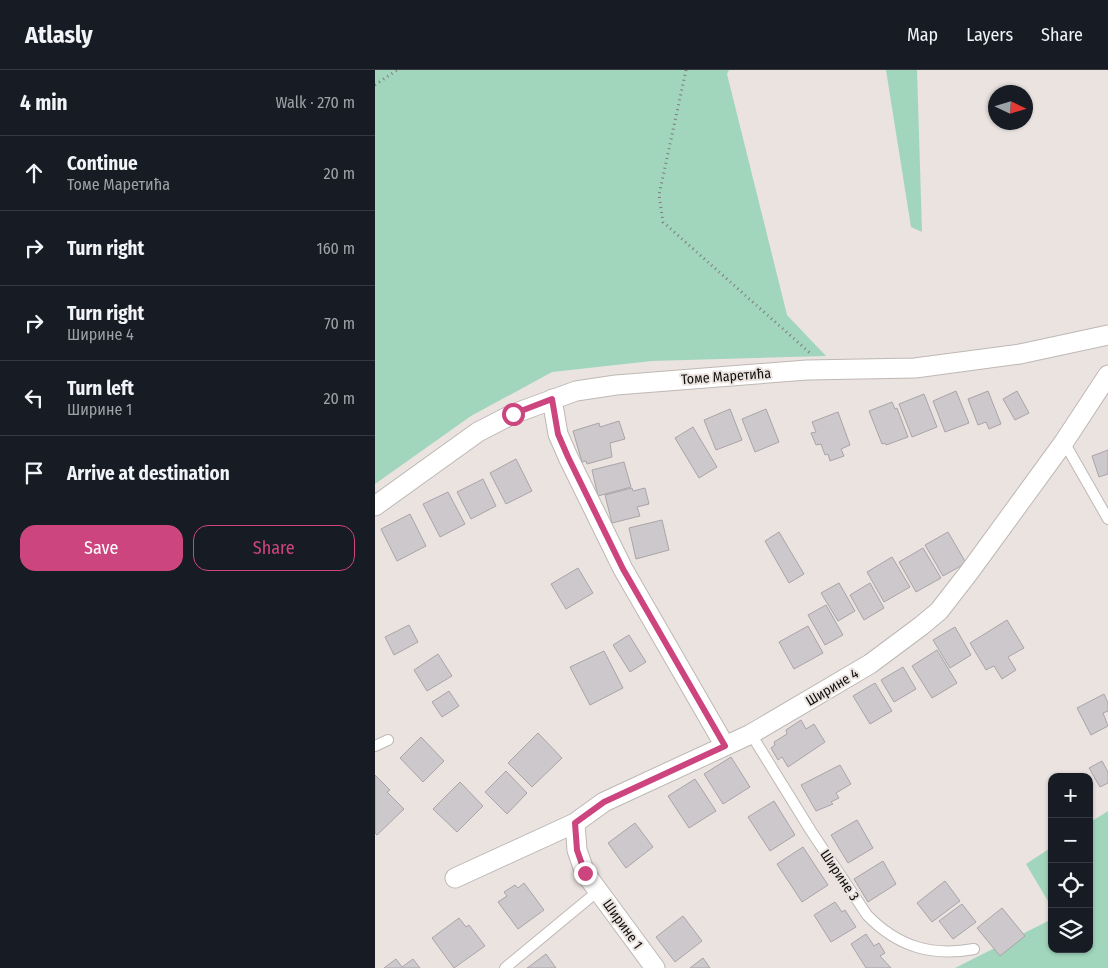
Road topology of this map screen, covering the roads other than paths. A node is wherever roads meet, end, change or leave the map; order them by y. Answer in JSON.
{"nodes":[{"id":1,"x":1108,"y":336,"type":"edge"},
{"id":2,"x":1108,"y":375,"type":"edge"},
{"id":3,"x":552,"y":399,"type":"junction"},
{"id":4,"x":1063,"y":442,"type":"junction"},
{"id":5,"x":375,"y":506,"type":"edge"},
{"id":6,"x":1108,"y":519,"type":"edge"},
{"id":7,"x":751,"y":734,"type":"junction"},
{"id":8,"x":387,"y":740,"type":"dead end"},
{"id":9,"x":375,"y":746,"type":"edge"},
{"id":10,"x":725,"y":746,"type":"junction"},
{"id":11,"x":575,"y":823,"type":"junction"},
{"id":12,"x":455,"y":878,"type":"dead end"},
{"id":13,"x":598,"y":891,"type":"junction"},
{"id":14,"x":974,"y":949,"type":"dead end"},
{"id":15,"x":505,"y":968,"type":"edge"},
{"id":16,"x":655,"y":968,"type":"edge"}],
"edges":[{"from":1,"to":3,"type":"street","name":"Томе Маретића"},
{"from":2,"to":4,"type":"street","name":"Ширине 4"},
{"from":3,"to":5,"type":"street","name":"Томе Маретића"},
{"from":3,"to":10,"type":"street"},
{"from":4,"to":6,"type":"lane"},
{"from":4,"to":7,"type":"street","name":"Ширине 4"},
{"from":7,"to":10,"type":"street","name":"Ширине 4"},
{"from":7,"to":14,"type":"lane","name":"Ширине 3"},
{"from":8,"to":9,"type":"lane"},
{"from":10,"to":11,"type":"street","name":"Ширине 4"},
{"from":11,"to":12,"type":"street","name":"Ширине 4"},
{"from":11,"to":13,"type":"street","name":"Ширине 1"},
{"from":13,"to":15,"type":"lane"},
{"from":13,"to":16,"type":"street","name":"Ширине 1"}]}
